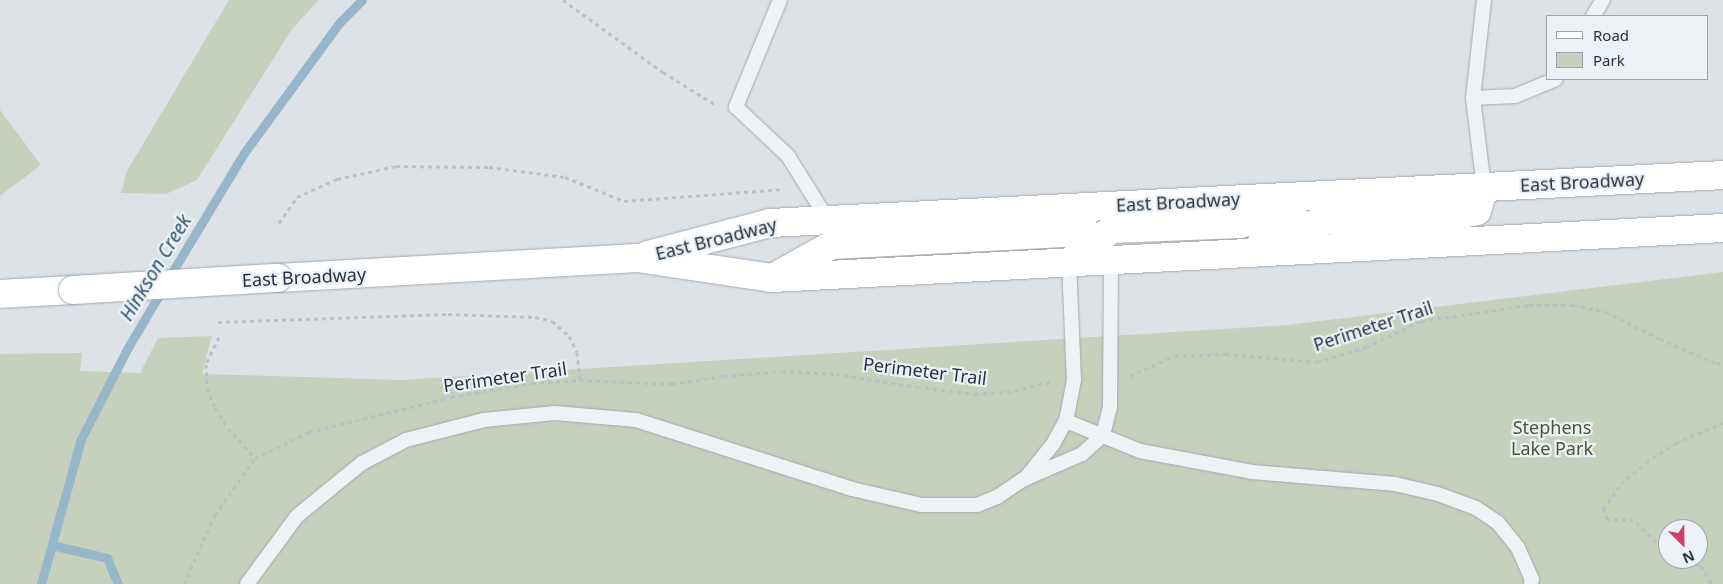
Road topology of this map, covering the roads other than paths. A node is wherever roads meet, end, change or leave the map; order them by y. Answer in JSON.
{"nodes":[{"id":1,"x":780,"y":0,"type":"edge"},
{"id":2,"x":1484,"y":0,"type":"edge"},
{"id":3,"x":1603,"y":0,"type":"edge"},
{"id":4,"x":1594,"y":15,"type":"edge"},
{"id":5,"x":1554,"y":80,"type":"edge"},
{"id":6,"x":1473,"y":98,"type":"junction"},
{"id":7,"x":1723,"y":175,"type":"edge"},
{"id":8,"x":1484,"y":187,"type":"junction"},
{"id":9,"x":1318,"y":195,"type":"junction"},
{"id":10,"x":1086,"y":207,"type":"junction"},
{"id":11,"x":828,"y":220,"type":"junction"},
{"id":12,"x":1723,"y":228,"type":"edge"},
{"id":13,"x":1227,"y":253,"type":"junction"},
{"id":14,"x":637,"y":258,"type":"junction"},
{"id":15,"x":1111,"y":261,"type":"junction"},
{"id":16,"x":1069,"y":262,"type":"junction"},
{"id":17,"x":772,"y":278,"type":"junction"},
{"id":18,"x":0,"y":294,"type":"edge"},
{"id":19,"x":1066,"y":421,"type":"junction"},
{"id":20,"x":1103,"y":435,"type":"junction"},
{"id":21,"x":1024,"y":479,"type":"junction"},
{"id":22,"x":247,"y":584,"type":"edge"},
{"id":23,"x":1531,"y":584,"type":"edge"}],
"edges":[{"from":1,"to":11,"type":"lane"},
{"from":2,"to":6,"type":"lane"},
{"from":3,"to":4,"type":"lane"},
{"from":5,"to":6,"type":"lane"},
{"from":6,"to":8,"type":"lane"},
{"from":7,"to":8,"type":"main road","name":"East Broadway"},
{"from":8,"to":9,"type":"main road","name":"East Broadway"},
{"from":8,"to":13,"type":"main road"},
{"from":9,"to":10,"type":"main road","name":"East Broadway"},
{"from":9,"to":16,"type":"main road"},
{"from":10,"to":11,"type":"main road","name":"East Broadway"},
{"from":10,"to":17,"type":"main road"},
{"from":11,"to":14,"type":"main road","name":"East Broadway"},
{"from":12,"to":13,"type":"main road","name":"East Broadway"},
{"from":13,"to":15,"type":"main road","name":"East Broadway"},
{"from":14,"to":17,"type":"main road","name":"East Broadway"},
{"from":14,"to":18,"type":"main road","name":"East Broadway","bridge":true},
{"from":15,"to":16,"type":"main road","name":"East Broadway"},
{"from":15,"to":20,"type":"lane"},
{"from":16,"to":17,"type":"main road","name":"East Broadway"},
{"from":16,"to":19,"type":"lane"},
{"from":19,"to":20,"type":"lane"},
{"from":19,"to":21,"type":"lane"},
{"from":20,"to":21,"type":"lane"},
{"from":20,"to":23,"type":"lane"},
{"from":21,"to":22,"type":"lane"}]}
